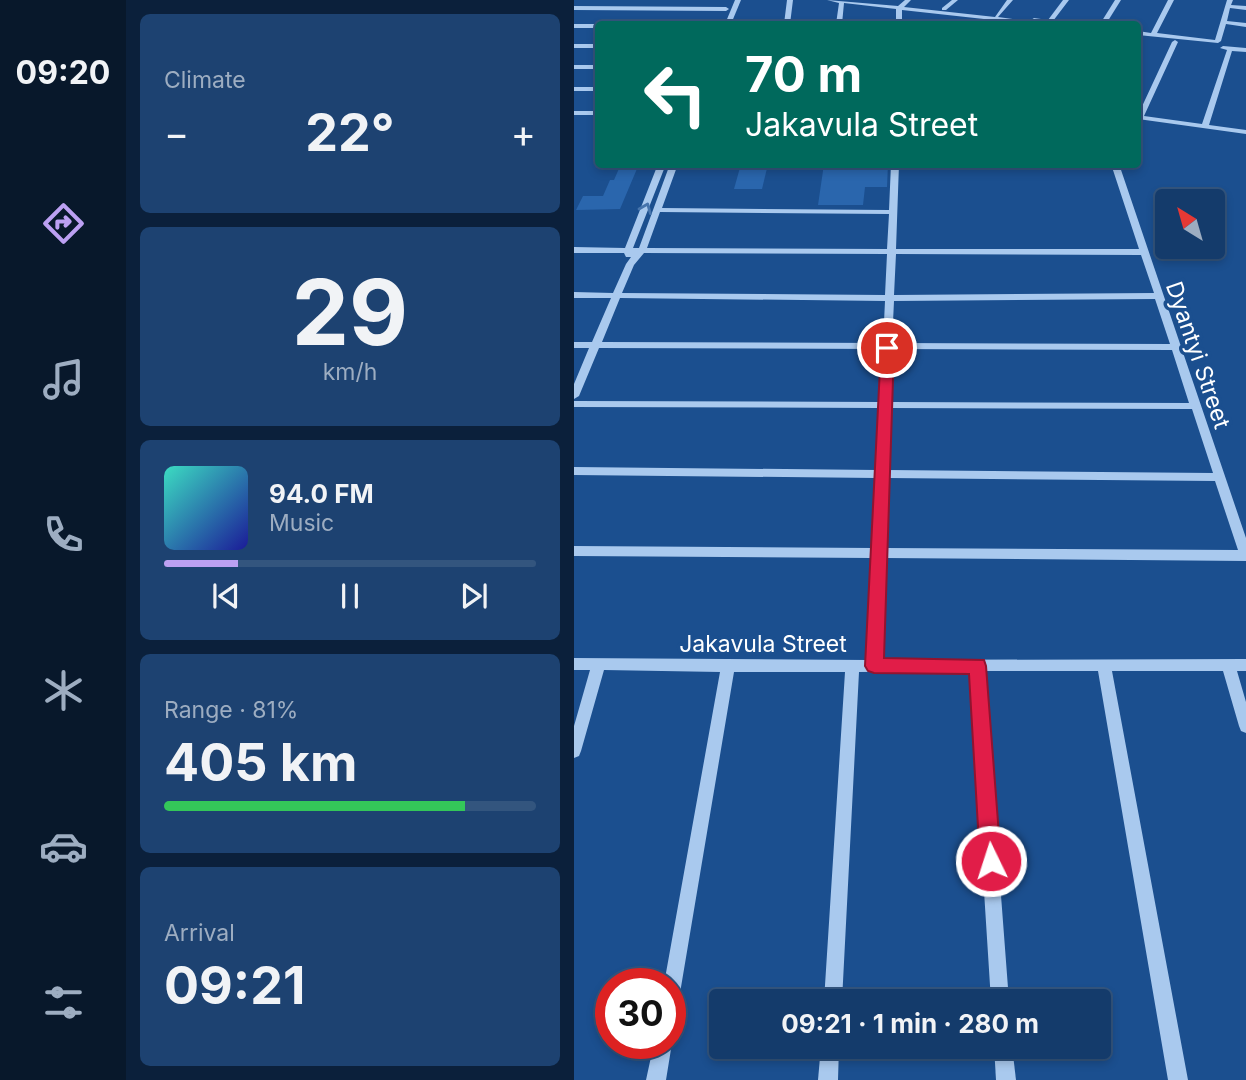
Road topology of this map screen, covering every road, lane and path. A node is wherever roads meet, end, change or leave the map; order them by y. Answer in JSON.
{"nodes":[{"id":1,"x":729,"y":0,"type":"edge"},
{"id":2,"x":738,"y":0,"type":"edge"},
{"id":3,"x":790,"y":0,"type":"edge"},
{"id":4,"x":830,"y":0,"type":"edge"},
{"id":5,"x":866,"y":0,"type":"edge"},
{"id":6,"x":955,"y":0,"type":"edge"},
{"id":7,"x":1010,"y":0,"type":"edge"},
{"id":8,"x":1066,"y":0,"type":"edge"},
{"id":9,"x":1118,"y":0,"type":"edge"},
{"id":10,"x":1171,"y":0,"type":"edge"},
{"id":11,"x":842,"y":2,"type":"edge"},
{"id":12,"x":1230,"y":3,"type":"edge"},
{"id":13,"x":903,"y":4,"type":"edge"},
{"id":14,"x":574,"y":8,"type":"edge"},
{"id":15,"x":1246,"y":8,"type":"edge"},
{"id":16,"x":726,"y":9,"type":"junction"},
{"id":17,"x":944,"y":9,"type":"junction"},
{"id":18,"x":997,"y":16,"type":"junction"},
{"id":19,"x":723,"y":21,"type":"edge"},
{"id":20,"x":729,"y":21,"type":"edge"},
{"id":21,"x":787,"y":21,"type":"edge"},
{"id":22,"x":839,"y":21,"type":"edge"},
{"id":23,"x":1007,"y":21,"type":"edge"},
{"id":24,"x":1040,"y":21,"type":"edge"},
{"id":25,"x":1050,"y":21,"type":"edge"},
{"id":26,"x":1105,"y":21,"type":"edge"},
{"id":27,"x":1223,"y":22,"type":"junction"},
{"id":28,"x":1246,"y":25,"type":"edge"},
{"id":29,"x":574,"y":26,"type":"edge"},
{"id":30,"x":595,"y":26,"type":"edge"},
{"id":31,"x":1141,"y":35,"type":"edge"},
{"id":32,"x":1141,"y":35,"type":"edge"},
{"id":33,"x":1153,"y":35,"type":"junction"},
{"id":34,"x":1175,"y":41,"type":"junction"},
{"id":35,"x":1220,"y":45,"type":"junction"},
{"id":36,"x":574,"y":46,"type":"edge"},
{"id":37,"x":595,"y":46,"type":"edge"},
{"id":38,"x":1246,"y":48,"type":"edge"},
{"id":39,"x":574,"y":67,"type":"edge"},
{"id":40,"x":595,"y":67,"type":"edge"},
{"id":41,"x":574,"y":89,"type":"edge"},
{"id":42,"x":595,"y":89,"type":"edge"},
{"id":43,"x":574,"y":113,"type":"edge"},
{"id":44,"x":595,"y":113,"type":"edge"},
{"id":45,"x":1141,"y":113,"type":"edge"},
{"id":46,"x":1141,"y":117,"type":"edge"},
{"id":47,"x":1205,"y":127,"type":"junction"},
{"id":48,"x":1246,"y":132,"type":"edge"},
{"id":49,"x":660,"y":168,"type":"edge"},
{"id":50,"x":673,"y":168,"type":"edge"},
{"id":51,"x":895,"y":168,"type":"edge"},
{"id":52,"x":1116,"y":168,"type":"edge"},
{"id":53,"x":657,"y":210,"type":"junction"},
{"id":54,"x":893,"y":212,"type":"junction"},
{"id":55,"x":574,"y":250,"type":"edge"},
{"id":56,"x":628,"y":250,"type":"junction"},
{"id":57,"x":642,"y":250,"type":"junction"},
{"id":58,"x":1142,"y":252,"type":"junction"},
{"id":59,"x":890,"y":253,"type":"junction"},
{"id":60,"x":631,"y":264,"type":"junction"},
{"id":61,"x":574,"y":295,"type":"edge"},
{"id":62,"x":617,"y":296,"type":"junction"},
{"id":63,"x":1157,"y":296,"type":"junction"},
{"id":64,"x":889,"y":298,"type":"junction"},
{"id":65,"x":574,"y":345,"type":"edge"},
{"id":66,"x":594,"y":346,"type":"junction"},
{"id":67,"x":1174,"y":347,"type":"junction"},
{"id":68,"x":887,"y":348,"type":"junction"},
{"id":69,"x":574,"y":396,"type":"edge"},
{"id":70,"x":574,"y":404,"type":"edge"},
{"id":71,"x":885,"y":406,"type":"junction"},
{"id":72,"x":1195,"y":406,"type":"junction"},
{"id":73,"x":574,"y":471,"type":"edge"},
{"id":74,"x":883,"y":473,"type":"junction"},
{"id":75,"x":1219,"y":477,"type":"junction"},
{"id":76,"x":574,"y":551,"type":"edge"},
{"id":77,"x":879,"y":552,"type":"junction"},
{"id":78,"x":1246,"y":556,"type":"edge"},
{"id":79,"x":574,"y":664,"type":"edge"},
{"id":80,"x":599,"y":664,"type":"junction"},
{"id":81,"x":1246,"y":664,"type":"edge"},
{"id":82,"x":852,"y":665,"type":"junction"},
{"id":83,"x":1104,"y":665,"type":"junction"},
{"id":84,"x":1228,"y":665,"type":"junction"},
{"id":85,"x":728,"y":666,"type":"junction"},
{"id":86,"x":874,"y":666,"type":"junction"},
{"id":87,"x":977,"y":666,"type":"junction"},
{"id":88,"x":1246,"y":726,"type":"edge"},
{"id":89,"x":574,"y":751,"type":"edge"},
{"id":90,"x":675,"y":968,"type":"edge"},
{"id":91,"x":834,"y":989,"type":"edge"},
{"id":92,"x":999,"y":989,"type":"edge"},
{"id":93,"x":660,"y":1059,"type":"edge"},
{"id":94,"x":829,"y":1059,"type":"edge"},
{"id":95,"x":1004,"y":1059,"type":"edge"},
{"id":96,"x":656,"y":1080,"type":"edge"},
{"id":97,"x":828,"y":1080,"type":"edge"},
{"id":98,"x":1006,"y":1080,"type":"edge"},
{"id":99,"x":1178,"y":1080,"type":"edge"}],
"edges":[{"from":1,"to":16,"type":"street"},
{"from":2,"to":20,"type":"street"},
{"from":3,"to":21,"type":"street"},
{"from":4,"to":11,"type":"street"},
{"from":5,"to":13,"type":"street"},
{"from":6,"to":17,"type":"street"},
{"from":7,"to":18,"type":"street"},
{"from":8,"to":25,"type":"street"},
{"from":9,"to":26,"type":"street"},
{"from":10,"to":33,"type":"street"},
{"from":11,"to":13,"type":"street"},
{"from":11,"to":22,"type":"street"},
{"from":12,"to":15,"type":"street"},
{"from":12,"to":27,"type":"street"},
{"from":13,"to":17,"type":"street"},
{"from":13,"to":23,"type":"street"},
{"from":14,"to":16,"type":"street"},
{"from":16,"to":19,"type":"street"},
{"from":17,"to":18,"type":"street"},
{"from":18,"to":24,"type":"street"},
{"from":27,"to":28,"type":"street"},
{"from":27,"to":35,"type":"street"},
{"from":29,"to":30,"type":"street"},
{"from":31,"to":33,"type":"street"},
{"from":32,"to":34,"type":"street"},
{"from":33,"to":35,"type":"street"},
{"from":34,"to":35,"type":"street"},
{"from":34,"to":45,"type":"street"},
{"from":35,"to":38,"type":"street"},
{"from":35,"to":47,"type":"street"},
{"from":36,"to":37,"type":"street"},
{"from":39,"to":40,"type":"street"},
{"from":41,"to":42,"type":"street"},
{"from":43,"to":44,"type":"street"},
{"from":46,"to":47,"type":"street"},
{"from":47,"to":48,"type":"street"},
{"from":56,"to":49,"type":"street","one_way":true},
{"from":50,"to":53,"type":"street"},
{"from":51,"to":54,"type":"street"},
{"from":52,"to":58,"type":"street","name":"Dyantyi Street"},
{"from":53,"to":54,"type":"street"},
{"from":53,"to":57,"type":"street"},
{"from":54,"to":59,"type":"street"},
{"from":55,"to":56,"type":"street"},
{"from":56,"to":57,"type":"street"},
{"from":56,"to":60,"type":"street"},
{"from":57,"to":59,"type":"street"},
{"from":57,"to":60,"type":"street"},
{"from":58,"to":59,"type":"street"},
{"from":58,"to":63,"type":"street","name":"Dyantyi Street"},
{"from":59,"to":64,"type":"street"},
{"from":60,"to":62,"type":"street"},
{"from":61,"to":62,"type":"street"},
{"from":62,"to":64,"type":"street"},
{"from":62,"to":66,"type":"street"},
{"from":63,"to":64,"type":"street"},
{"from":63,"to":67,"type":"street","name":"Dyantyi Street"},
{"from":64,"to":68,"type":"street"},
{"from":65,"to":66,"type":"street"},
{"from":66,"to":68,"type":"street"},
{"from":66,"to":69,"type":"street"},
{"from":67,"to":68,"type":"street"},
{"from":67,"to":72,"type":"street","name":"Dyantyi Street"},
{"from":68,"to":71,"type":"street"},
{"from":70,"to":71,"type":"street"},
{"from":71,"to":72,"type":"street"},
{"from":71,"to":74,"type":"street"},
{"from":72,"to":75,"type":"street","name":"Dyantyi Street"},
{"from":73,"to":74,"type":"street"},
{"from":74,"to":75,"type":"street"},
{"from":74,"to":77,"type":"street"},
{"from":75,"to":78,"type":"street","name":"Dyantyi Street"},
{"from":76,"to":77,"type":"street"},
{"from":77,"to":78,"type":"street"},
{"from":77,"to":86,"type":"street"},
{"from":79,"to":80,"type":"street","name":"Jakavula Street"},
{"from":80,"to":85,"type":"street","name":"Jakavula Street"},
{"from":80,"to":89,"type":"street"},
{"from":81,"to":84,"type":"street","name":"Jakavula Street"},
{"from":82,"to":85,"type":"street","name":"Jakavula Street"},
{"from":82,"to":86,"type":"street","name":"Jakavula Street"},
{"from":82,"to":91,"type":"street"},
{"from":83,"to":84,"type":"street","name":"Jakavula Street"},
{"from":83,"to":87,"type":"street","name":"Jakavula Street"},
{"from":83,"to":99,"type":"street"},
{"from":84,"to":88,"type":"street"},
{"from":85,"to":90,"type":"street"},
{"from":86,"to":87,"type":"street","name":"Jakavula Street"},
{"from":87,"to":92,"type":"street"},
{"from":93,"to":96,"type":"street"},
{"from":94,"to":97,"type":"street"},
{"from":95,"to":98,"type":"street"}]}
